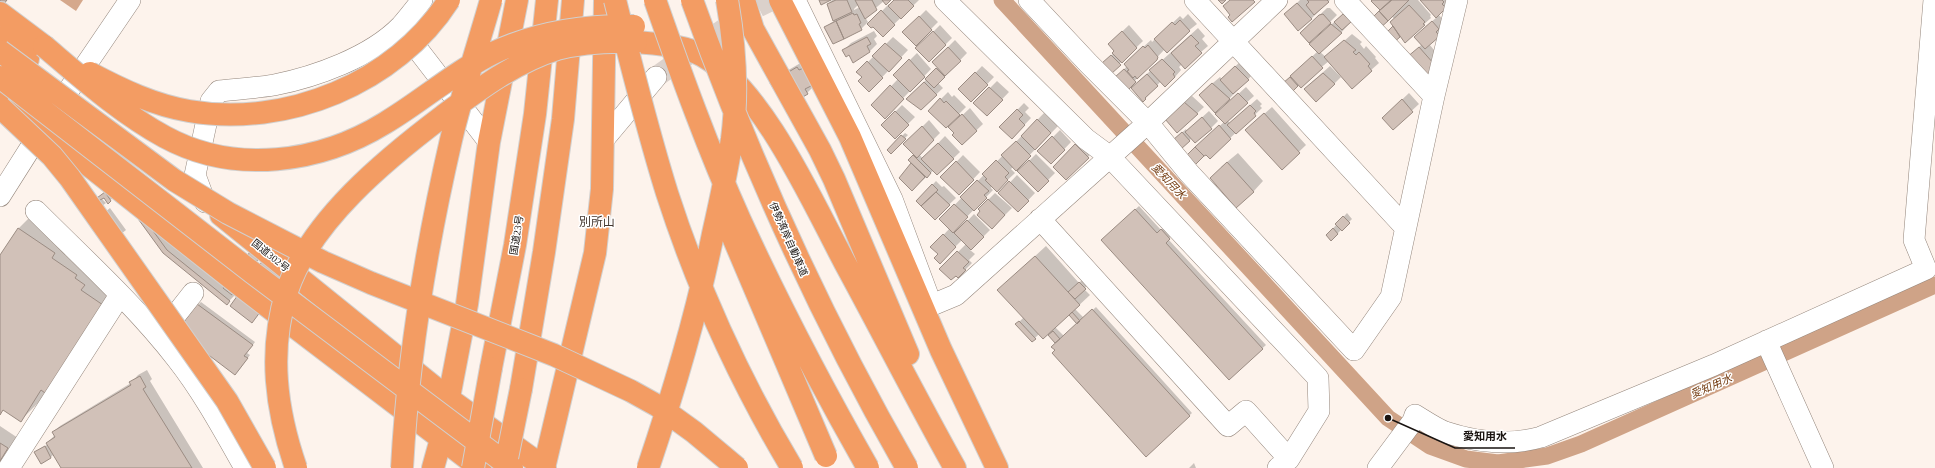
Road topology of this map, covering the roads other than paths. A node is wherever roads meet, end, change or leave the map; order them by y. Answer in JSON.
{"nodes":[{"id":1,"x":130,"y":0,"type":"edge"},
{"id":2,"x":422,"y":0,"type":"edge"},
{"id":3,"x":449,"y":0,"type":"edge"},
{"id":4,"x":491,"y":0,"type":"edge"},
{"id":5,"x":517,"y":0,"type":"edge"},
{"id":6,"x":547,"y":0,"type":"edge"},
{"id":7,"x":573,"y":0,"type":"edge"},
{"id":8,"x":606,"y":0,"type":"edge"},
{"id":9,"x":614,"y":0,"type":"edge"},
{"id":10,"x":653,"y":0,"type":"edge"},
{"id":11,"x":692,"y":0,"type":"edge"},
{"id":12,"x":727,"y":0,"type":"edge"},
{"id":13,"x":744,"y":0,"type":"edge"},
{"id":14,"x":780,"y":0,"type":"edge"},
{"id":15,"x":795,"y":0,"type":"edge"},
{"id":16,"x":945,"y":0,"type":"edge"},
{"id":17,"x":1029,"y":0,"type":"edge"},
{"id":18,"x":1194,"y":0,"type":"edge"},
{"id":19,"x":1277,"y":0,"type":"edge"},
{"id":20,"x":1344,"y":0,"type":"edge"},
{"id":21,"x":1457,"y":0,"type":"edge"},
{"id":22,"x":1934,"y":0,"type":"edge"},
{"id":23,"x":0,"y":13,"type":"edge"},
{"id":24,"x":400,"y":27,"type":"junction"},
{"id":25,"x":635,"y":34,"type":"junction"},
{"id":26,"x":0,"y":38,"type":"edge"},
{"id":27,"x":1233,"y":42,"type":"junction"},
{"id":28,"x":44,"y":46,"type":"junction"},
{"id":29,"x":0,"y":51,"type":"edge"},
{"id":30,"x":0,"y":77,"type":"edge"},
{"id":31,"x":656,"y":77,"type":"tunnel mouth"},
{"id":32,"x":68,"y":91,"type":"junction"},
{"id":33,"x":0,"y":95,"type":"edge"},
{"id":34,"x":1434,"y":96,"type":"junction"},
{"id":35,"x":0,"y":108,"type":"edge"},
{"id":36,"x":1144,"y":126,"type":"junction"},
{"id":37,"x":43,"y":128,"type":"junction"},
{"id":38,"x":604,"y":139,"type":"junction"},
{"id":39,"x":489,"y":142,"type":"junction"},
{"id":40,"x":1109,"y":156,"type":"junction"},
{"id":41,"x":0,"y":196,"type":"edge"},
{"id":42,"x":205,"y":202,"type":"junction"},
{"id":43,"x":36,"y":211,"type":"dead end"},
{"id":44,"x":1040,"y":219,"type":"junction"},
{"id":45,"x":1404,"y":227,"type":"junction"},
{"id":46,"x":193,"y":293,"type":"dead end"},
{"id":47,"x":120,"y":295,"type":"junction"},
{"id":48,"x":932,"y":306,"type":"junction"},
{"id":49,"x":159,"y":336,"type":"junction"},
{"id":50,"x":1766,"y":341,"type":"junction"},
{"id":51,"x":448,"y":399,"type":"junction"},
{"id":52,"x":671,"y":400,"type":"junction"},
{"id":53,"x":441,"y":439,"type":"junction"},
{"id":54,"x":17,"y":464,"type":"edge"},
{"id":55,"x":1284,"y":464,"type":"edge"},
{"id":56,"x":244,"y":468,"type":"edge"},
{"id":57,"x":264,"y":468,"type":"edge"},
{"id":58,"x":296,"y":468,"type":"edge"},
{"id":59,"x":402,"y":468,"type":"edge"},
{"id":60,"x":433,"y":468,"type":"edge"},
{"id":61,"x":473,"y":468,"type":"edge"},
{"id":62,"x":480,"y":468,"type":"edge"},
{"id":63,"x":505,"y":468,"type":"edge"},
{"id":64,"x":512,"y":468,"type":"edge"},
{"id":65,"x":544,"y":468,"type":"edge"},
{"id":66,"x":648,"y":468,"type":"edge"},
{"id":67,"x":654,"y":468,"type":"edge"},
{"id":68,"x":737,"y":468,"type":"edge"},
{"id":69,"x":792,"y":468,"type":"edge"},
{"id":70,"x":831,"y":468,"type":"edge"},
{"id":71,"x":868,"y":468,"type":"edge"},
{"id":72,"x":907,"y":468,"type":"edge"},
{"id":73,"x":955,"y":468,"type":"edge"},
{"id":74,"x":964,"y":468,"type":"edge"},
{"id":75,"x":998,"y":468,"type":"edge"},
{"id":76,"x":1008,"y":468,"type":"edge"},
{"id":77,"x":1378,"y":468,"type":"edge"},
{"id":78,"x":1823,"y":468,"type":"edge"}],
"edges":[{"from":1,"to":32,"type":"street"},
{"from":2,"to":24,"type":"street"},
{"from":3,"to":28,"type":"highway","bridge":true},
{"from":4,"to":59,"type":"highway","bridge":true},
{"from":5,"to":39,"type":"highway"},
{"from":6,"to":61,"type":"highway","name":"国道23号","bridge":true},
{"from":7,"to":63,"type":"highway","bridge":true},
{"from":8,"to":38,"type":"highway"},
{"from":9,"to":69,"type":"highway","bridge":true},
{"from":10,"to":70,"type":"highway","bridge":true},
{"from":10,"to":71,"type":"highway","bridge":true},
{"from":11,"to":72,"type":"highway","name":"伊勢湾岸自動車道","bridge":true},
{"from":12,"to":52,"type":"highway","bridge":true},
{"from":13,"to":74,"type":"highway"},
{"from":14,"to":75,"type":"highway"},
{"from":15,"to":48,"type":"street"},
{"from":16,"to":40,"type":"street"},
{"from":17,"to":36,"type":"street"},
{"from":18,"to":27,"type":"street"},
{"from":19,"to":27,"type":"street"},
{"from":20,"to":34,"type":"street"},
{"from":21,"to":34,"type":"street"},
{"from":22,"to":50,"type":"street"},
{"from":23,"to":28,"type":"highway"},
{"from":24,"to":39,"type":"street"},
{"from":24,"to":42,"type":"street"},
{"from":25,"to":28,"type":"highway","bridge":true},
{"from":25,"to":58,"type":"highway","bridge":true},
{"from":25,"to":73,"type":"highway"},
{"from":26,"to":32,"type":"highway","name":"国道302号"},
{"from":27,"to":36,"type":"street"},
{"from":27,"to":45,"type":"street"},
{"from":29,"to":68,"type":"highway","bridge":true},
{"from":30,"to":64,"type":"highway","bridge":true},
{"from":31,"to":38,"type":"street"},
{"from":32,"to":37,"type":"street"},
{"from":32,"to":42,"type":"highway","name":"国道302号"},
{"from":33,"to":37,"type":"highway"},
{"from":34,"to":45,"type":"street"},
{"from":35,"to":57,"type":"highway","bridge":true},
{"from":36,"to":40,"type":"street"},
{"from":36,"to":45,"type":"street"},
{"from":37,"to":41,"type":"street"},
{"from":37,"to":53,"type":"highway"},
{"from":38,"to":65,"type":"highway"},
{"from":39,"to":51,"type":"highway"},
{"from":40,"to":44,"type":"street"},
{"from":40,"to":55,"type":"street"},
{"from":42,"to":51,"type":"highway","name":"国道302号"},
{"from":43,"to":47,"type":"street"},
{"from":44,"to":48,"type":"street"},
{"from":44,"to":55,"type":"street"},
{"from":46,"to":49,"type":"street"},
{"from":47,"to":49,"type":"street"},
{"from":47,"to":54,"type":"street"},
{"from":48,"to":76,"type":"street"},
{"from":49,"to":56,"type":"street"},
{"from":50,"to":77,"type":"street"},
{"from":50,"to":78,"type":"street"},
{"from":51,"to":53,"type":"highway"},
{"from":51,"to":65,"type":"highway","name":"国道302号"},
{"from":52,"to":66,"type":"highway","bridge":true},
{"from":52,"to":67,"type":"highway","bridge":true},
{"from":53,"to":60,"type":"highway"},
{"from":53,"to":62,"type":"highway"}]}
